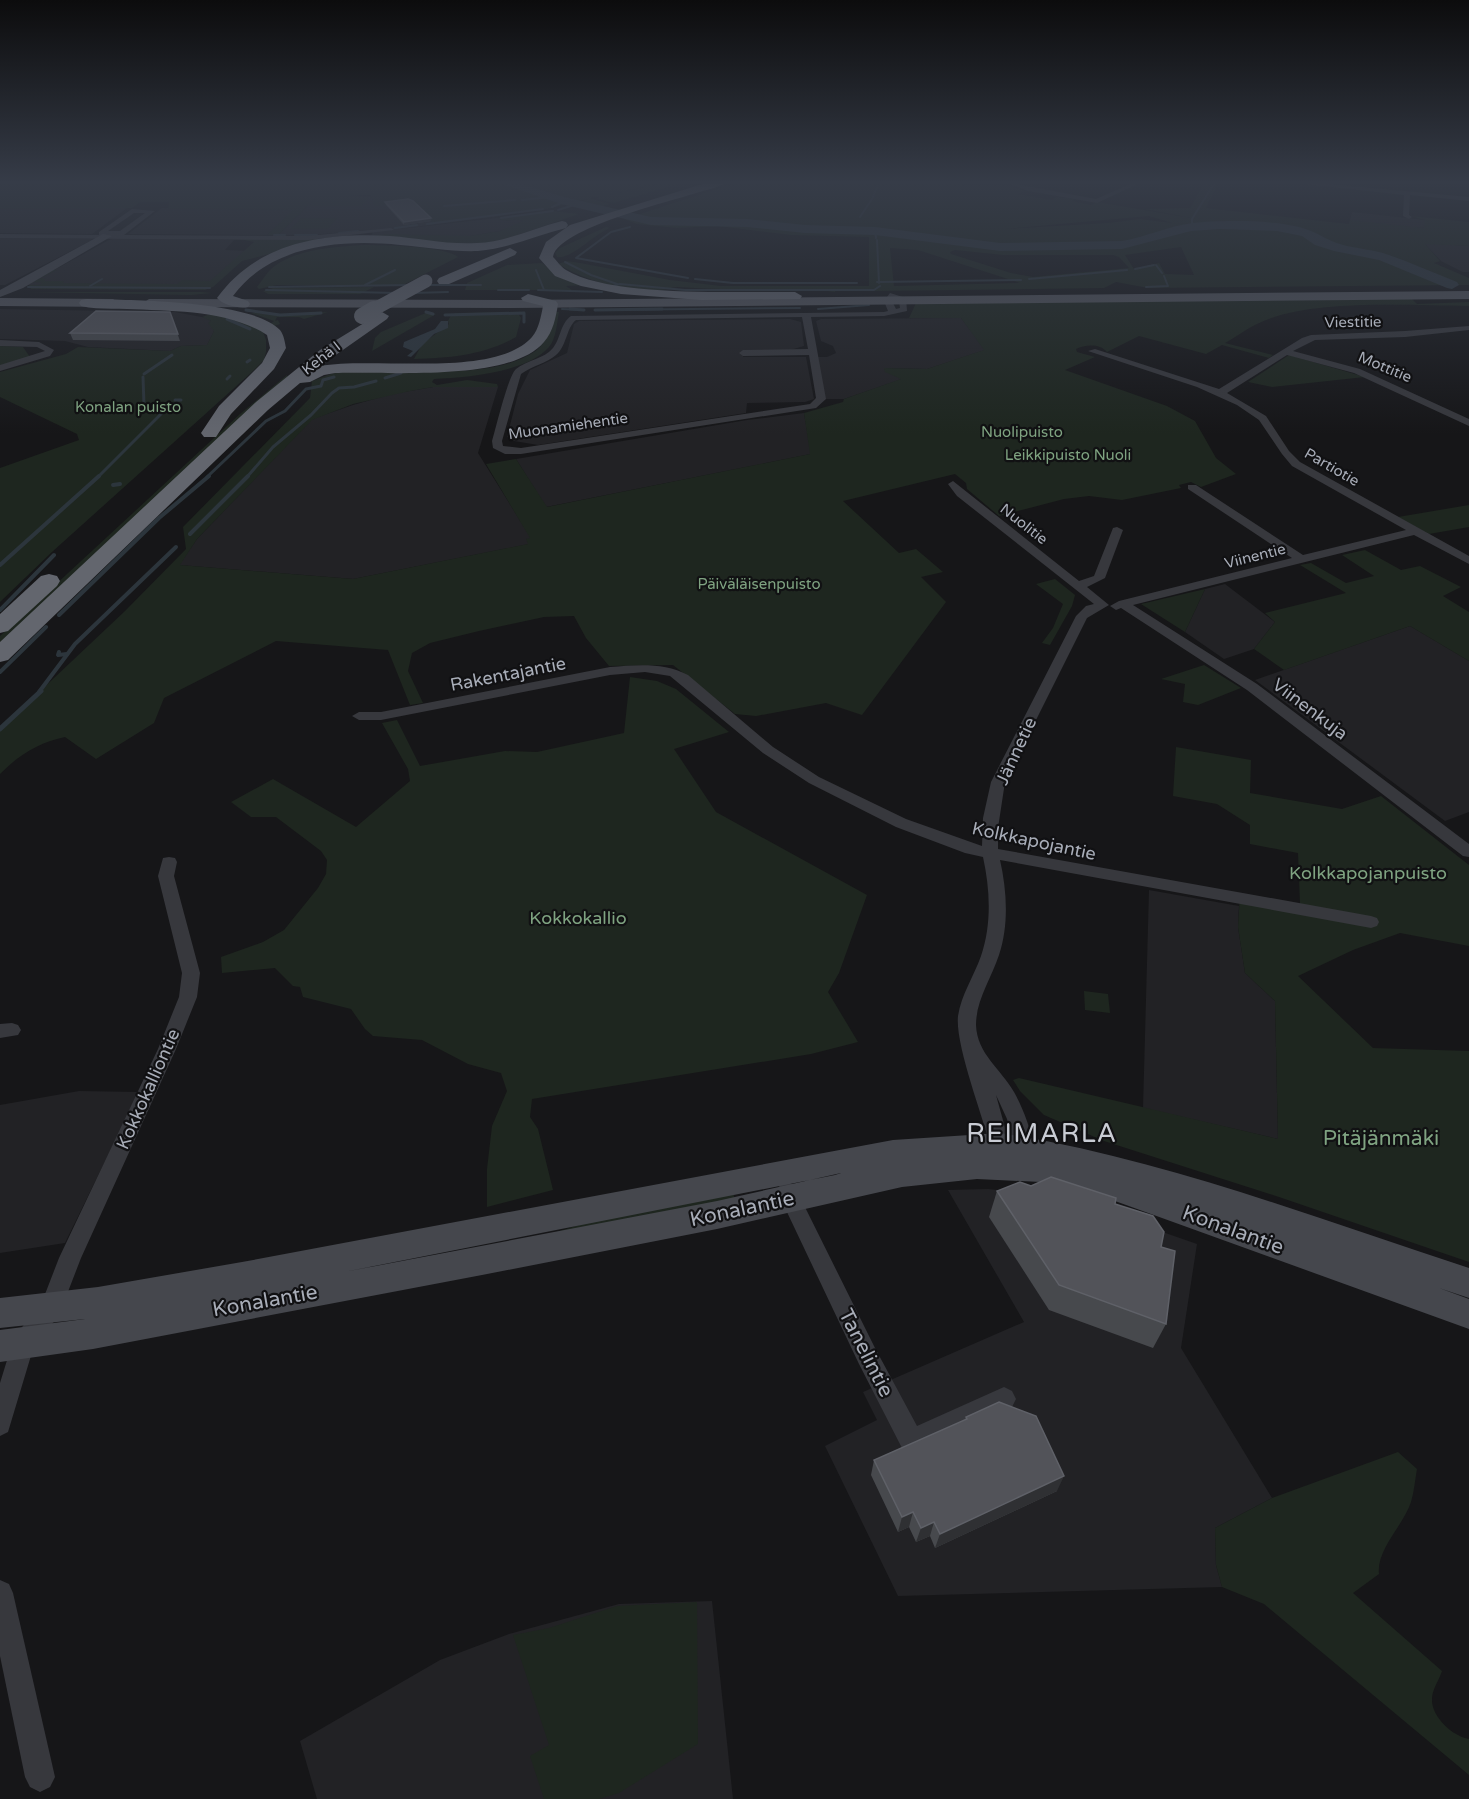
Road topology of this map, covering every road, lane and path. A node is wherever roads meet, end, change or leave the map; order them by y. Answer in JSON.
{"nodes":[{"id":1,"x":55,"y":266,"type":"edge"},
{"id":2,"x":253,"y":266,"type":"edge"},
{"id":3,"x":268,"y":266,"type":"edge"},
{"id":4,"x":455,"y":266,"type":"edge"},
{"id":5,"x":468,"y":266,"type":"edge"},
{"id":6,"x":472,"y":266,"type":"edge"},
{"id":7,"x":551,"y":266,"type":"edge"},
{"id":8,"x":445,"y":276,"type":"junction"},
{"id":9,"x":1469,"y":290,"type":"edge"},
{"id":10,"x":1469,"y":295,"type":"edge"},
{"id":11,"x":795,"y":296,"type":"junction"},
{"id":12,"x":2,"y":298,"type":"edge"},
{"id":13,"x":224,"y":298,"type":"junction"},
{"id":14,"x":264,"y":298,"type":"junction"},
{"id":15,"x":527,"y":301,"type":"junction"},
{"id":16,"x":894,"y":302,"type":"junction"},
{"id":17,"x":86,"y":303,"type":"junction"},
{"id":18,"x":551,"y":303,"type":"junction"},
{"id":19,"x":243,"y":304,"type":"junction"},
{"id":20,"x":806,"y":315,"type":"junction"},
{"id":21,"x":1466,"y":330,"type":"edge"},
{"id":22,"x":355,"y":332,"type":"junction"},
{"id":23,"x":0,"y":343,"type":"edge"},
{"id":24,"x":1092,"y":351,"type":"dead end"},
{"id":25,"x":813,"y":352,"type":"junction"},
{"id":26,"x":1285,"y":352,"type":"junction"},
{"id":27,"x":743,"y":353,"type":"dead end"},
{"id":28,"x":0,"y":368,"type":"edge"},
{"id":29,"x":1218,"y":394,"type":"junction"},
{"id":30,"x":262,"y":406,"type":"junction"},
{"id":31,"x":1469,"y":423,"type":"edge"},
{"id":32,"x":210,"y":433,"type":"junction"},
{"id":33,"x":953,"y":484,"type":"dead end"},
{"id":34,"x":1192,"y":487,"type":"dead end"},
{"id":35,"x":1117,"y":530,"type":"dead end"},
{"id":36,"x":1415,"y":531,"type":"junction"},
{"id":37,"x":80,"y":552,"type":"dead end"},
{"id":38,"x":1301,"y":560,"type":"junction"},
{"id":39,"x":1469,"y":561,"type":"edge"},
{"id":40,"x":63,"y":568,"type":"dead end"},
{"id":41,"x":1078,"y":586,"type":"junction"},
{"id":42,"x":1123,"y":604,"type":"junction"},
{"id":43,"x":1103,"y":606,"type":"junction"},
{"id":44,"x":0,"y":626,"type":"edge"},
{"id":45,"x":0,"y":655,"type":"edge"},
{"id":46,"x":664,"y":670,"type":"joint"},
{"id":47,"x":359,"y":716,"type":"dead end"},
{"id":48,"x":1469,"y":852,"type":"edge"},
{"id":49,"x":991,"y":854,"type":"junction"},
{"id":50,"x":170,"y":862,"type":"dead end"},
{"id":51,"x":1371,"y":922,"type":"dead end"},
{"id":52,"x":1013,"y":1154,"type":"junction"},
{"id":53,"x":785,"y":1186,"type":"junction"},
{"id":54,"x":1469,"y":1283,"type":"edge"},
{"id":55,"x":51,"y":1308,"type":"junction"},
{"id":56,"x":0,"y":1313,"type":"edge"},
{"id":57,"x":1469,"y":1314,"type":"edge"},
{"id":58,"x":11,"y":1345,"type":"edge"},
{"id":59,"x":1004,"y":1400,"type":"dead end"},
{"id":60,"x":0,"y":1424,"type":"edge"},
{"id":61,"x":0,"y":1593,"type":"edge"},
{"id":62,"x":40,"y":1777,"type":"dead end"}],
"edges":[{"from":1,"to":12,"type":"main road"},
{"from":2,"to":13,"type":"highway"},
{"from":3,"to":14,"type":"highway"},
{"from":4,"to":8,"type":"highway"},
{"from":5,"to":8,"type":"highway","name":"Kehä I"},
{"from":6,"to":8,"type":"highway","name":"Kehä I"},
{"from":7,"to":11,"type":"highway"},
{"from":8,"to":22,"type":"highway","name":"Kehä I"},
{"from":8,"to":32,"type":"highway","name":"Kehä I","bridge":true},
{"from":9,"to":16,"type":"main road"},
{"from":10,"to":16,"type":"main road"},
{"from":11,"to":15,"type":"main road"},
{"from":11,"to":16,"type":"main road"},
{"from":12,"to":13,"type":"main road"},
{"from":12,"to":17,"type":"main road"},
{"from":13,"to":14,"type":"main road"},
{"from":13,"to":19,"type":"highway"},
{"from":14,"to":15,"type":"main road"},
{"from":15,"to":18,"type":"highway"},
{"from":15,"to":19,"type":"main road"},
{"from":15,"to":22,"type":"highway"},
{"from":16,"to":18,"type":"main road"},
{"from":16,"to":20,"type":"street","name":"Muonamiehentie"},
{"from":17,"to":19,"type":"main road"},
{"from":17,"to":32,"type":"highway"},
{"from":18,"to":30,"type":"highway"},
{"from":20,"to":25,"type":"street"},
{"from":20,"to":25,"type":"street","name":"Muonamiehentie"},
{"from":21,"to":26,"type":"street","name":"Viestitie"},
{"from":22,"to":30,"type":"highway","name":"Kehä I"},
{"from":23,"to":28,"type":"street"},
{"from":24,"to":29,"type":"street","name":"Partiotie"},
{"from":25,"to":27,"type":"street"},
{"from":26,"to":29,"type":"street","name":"Viestitie"},
{"from":26,"to":31,"type":"street","name":"Mottitie"},
{"from":29,"to":36,"type":"street","name":"Partiotie"},
{"from":30,"to":45,"type":"highway","name":"Kehä I"},
{"from":32,"to":37,"type":"highway","name":"Kehä I"},
{"from":33,"to":41,"type":"street","name":"Nuolitie"},
{"from":34,"to":38,"type":"street"},
{"from":35,"to":41,"type":"street"},
{"from":36,"to":38,"type":"street","name":"Viinentie"},
{"from":36,"to":39,"type":"street","name":"Partiotie"},
{"from":38,"to":42,"type":"street","name":"Viinentie"},
{"from":40,"to":44,"type":"highway"},
{"from":41,"to":43,"type":"street"},
{"from":42,"to":43,"type":"street","name":"Viinentie"},
{"from":42,"to":48,"type":"street","name":"Viinenkuja"},
{"from":43,"to":49,"type":"street","name":"Jännetie"},
{"from":46,"to":47,"type":"street","name":"Rakentajantie"},
{"from":46,"to":49,"type":"street","name":"Kolkkapojantie"},
{"from":49,"to":51,"type":"street","name":"Kolkkapojantie"},
{"from":49,"to":52,"type":"street","name":"Jännetie"},
{"from":50,"to":55,"type":"street","name":"Kokkokalliontie"},
{"from":52,"to":53,"type":"main road","name":"Konalantie"},
{"from":52,"to":54,"type":"main road","name":"Konalantie"},
{"from":52,"to":57,"type":"main road","name":"Konalantie"},
{"from":53,"to":55,"type":"main road","name":"Konalantie"},
{"from":53,"to":58,"type":"main road","name":"Konalantie"},
{"from":53,"to":59,"type":"street","name":"Tanelintie"},
{"from":55,"to":56,"type":"main road","name":"Konalantie"},
{"from":55,"to":58,"type":"street","name":"Kokkokalliontie"},
{"from":58,"to":60,"type":"street"},
{"from":61,"to":62,"type":"street"}]}
